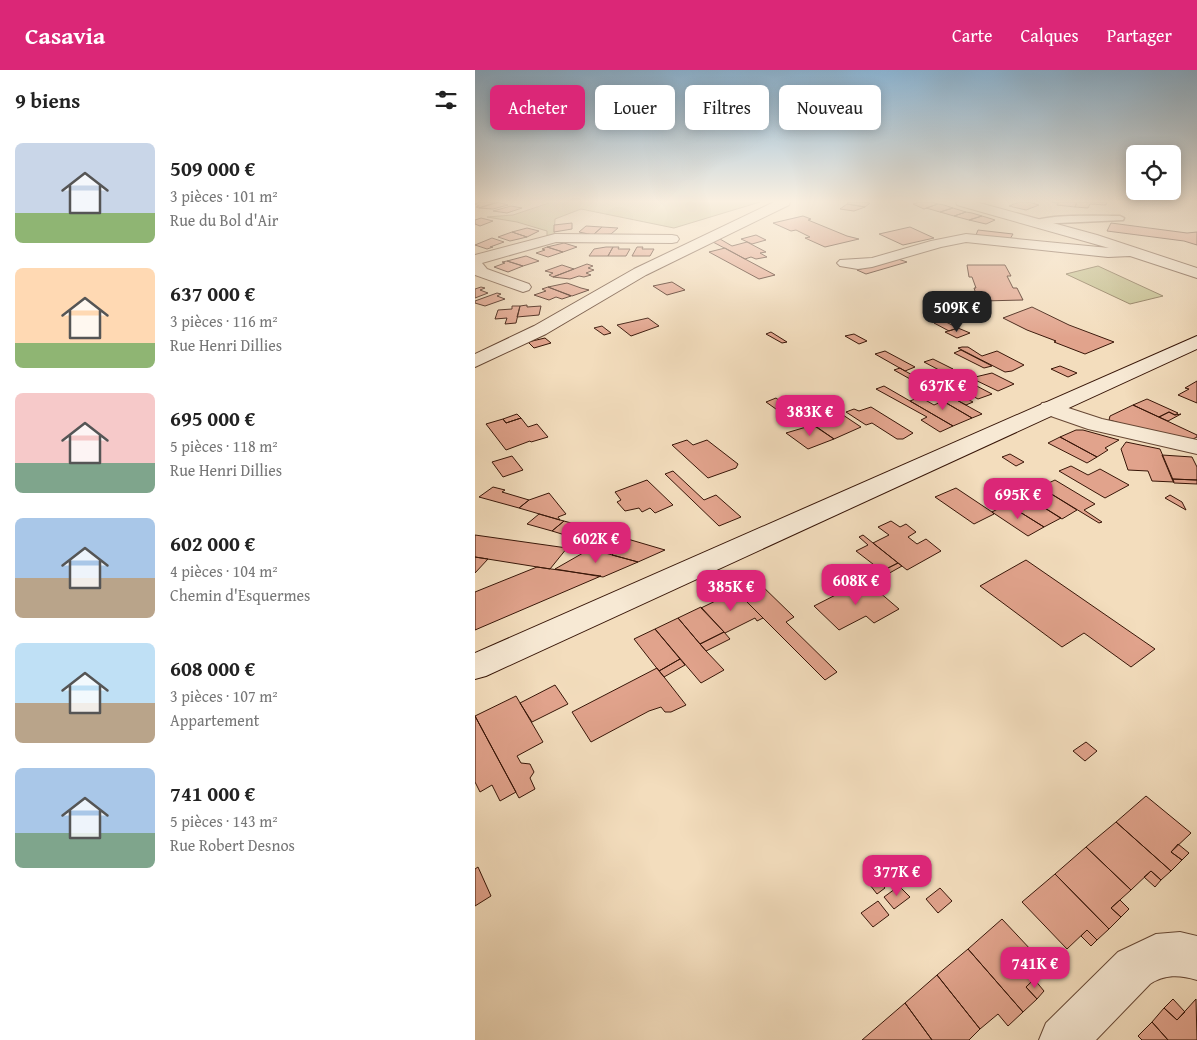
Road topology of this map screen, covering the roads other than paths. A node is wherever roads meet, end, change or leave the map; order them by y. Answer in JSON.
{"nodes":[{"id":1,"x":521,"y":247,"type":"edge"},
{"id":2,"x":690,"y":247,"type":"edge"},
{"id":3,"x":924,"y":247,"type":"edge"},
{"id":4,"x":1054,"y":247,"type":"edge"},
{"id":5,"x":1122,"y":247,"type":"edge"},
{"id":6,"x":1134,"y":251,"type":"junction"},
{"id":7,"x":475,"y":260,"type":"edge"},
{"id":8,"x":845,"y":263,"type":"dead end"},
{"id":9,"x":475,"y":264,"type":"edge"},
{"id":10,"x":1197,"y":273,"type":"edge"},
{"id":11,"x":523,"y":287,"type":"dead end"},
{"id":12,"x":1197,"y":342,"type":"edge"},
{"id":13,"x":475,"y":361,"type":"edge"},
{"id":14,"x":1049,"y":408,"type":"junction"},
{"id":15,"x":1197,"y":447,"type":"edge"},
{"id":16,"x":475,"y":667,"type":"edge"},
{"id":17,"x":1197,"y":958,"type":"edge"},
{"id":18,"x":1063,"y":1040,"type":"edge"}],
"edges":[{"from":1,"to":7,"type":"street"},
{"from":2,"to":13,"type":"street"},
{"from":3,"to":8,"type":"street"},
{"from":4,"to":6,"type":"street"},
{"from":5,"to":6,"type":"street"},
{"from":6,"to":10,"type":"street"},
{"from":9,"to":11,"type":"street"},
{"from":12,"to":14,"type":"street"},
{"from":14,"to":15,"type":"street"},
{"from":14,"to":16,"type":"street"},
{"from":17,"to":18,"type":"street"}]}
